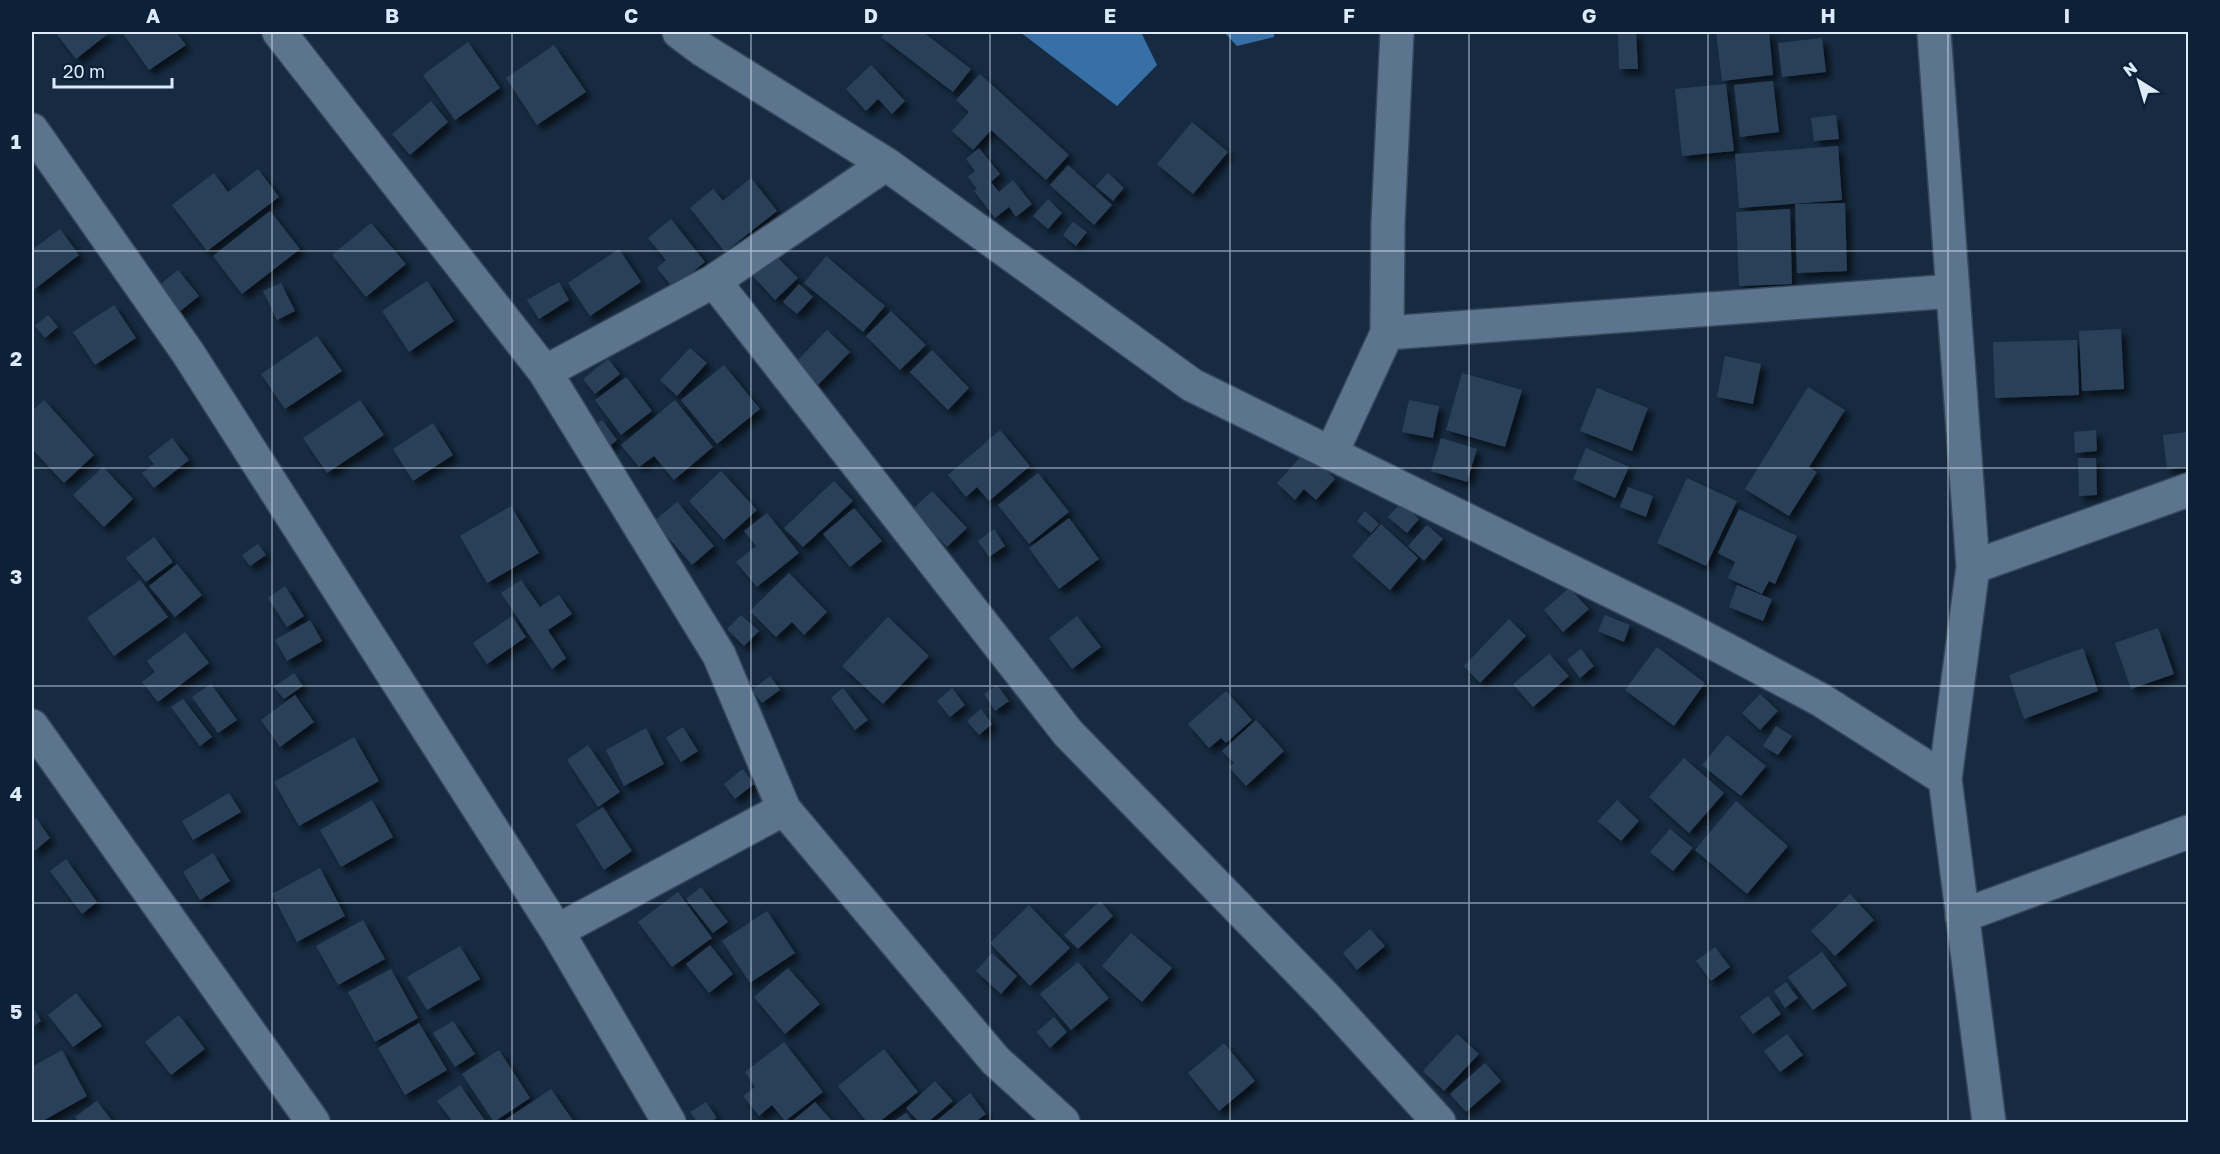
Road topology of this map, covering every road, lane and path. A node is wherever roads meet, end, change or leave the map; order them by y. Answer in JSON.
{"nodes":[{"id":1,"x":279,"y":32,"type":"edge"},
{"id":2,"x":679,"y":32,"type":"edge"},
{"id":3,"x":1397,"y":32,"type":"edge"},
{"id":4,"x":1934,"y":32,"type":"edge"},
{"id":5,"x":32,"y":130,"type":"edge"},
{"id":6,"x":886,"y":164,"type":"junction"},
{"id":7,"x":714,"y":281,"type":"junction"},
{"id":8,"x":1953,"y":291,"type":"junction"},
{"id":9,"x":1387,"y":333,"type":"junction"},
{"id":10,"x":545,"y":372,"type":"junction"},
{"id":11,"x":1331,"y":454,"type":"junction"},
{"id":12,"x":2188,"y":490,"type":"edge"},
{"id":13,"x":1972,"y":567,"type":"junction"},
{"id":14,"x":32,"y":726,"type":"edge"},
{"id":15,"x":1945,"y":779,"type":"junction"},
{"id":16,"x":784,"y":809,"type":"junction"},
{"id":17,"x":2188,"y":832,"type":"edge"},
{"id":18,"x":1962,"y":916,"type":"junction"},
{"id":19,"x":557,"y":931,"type":"junction"},
{"id":20,"x":313,"y":1122,"type":"edge"},
{"id":21,"x":669,"y":1122,"type":"edge"},
{"id":22,"x":1063,"y":1122,"type":"edge"},
{"id":23,"x":1439,"y":1122,"type":"edge"},
{"id":24,"x":1989,"y":1122,"type":"edge"}],
"edges":[{"from":1,"to":10,"type":"street"},
{"from":2,"to":6,"type":"street"},
{"from":3,"to":9,"type":"street"},
{"from":4,"to":8,"type":"street"},
{"from":5,"to":19,"type":"street"},
{"from":6,"to":7,"type":"street"},
{"from":6,"to":11,"type":"street"},
{"from":7,"to":10,"type":"street"},
{"from":7,"to":23,"type":"street"},
{"from":8,"to":9,"type":"street"},
{"from":8,"to":13,"type":"street"},
{"from":9,"to":11,"type":"street"},
{"from":10,"to":16,"type":"street"},
{"from":11,"to":15,"type":"street"},
{"from":12,"to":13,"type":"street"},
{"from":13,"to":15,"type":"street"},
{"from":14,"to":20,"type":"street"},
{"from":15,"to":18,"type":"street"},
{"from":16,"to":19,"type":"street"},
{"from":16,"to":22,"type":"street"},
{"from":17,"to":18,"type":"street"},
{"from":18,"to":24,"type":"street"},
{"from":19,"to":21,"type":"street"}]}
